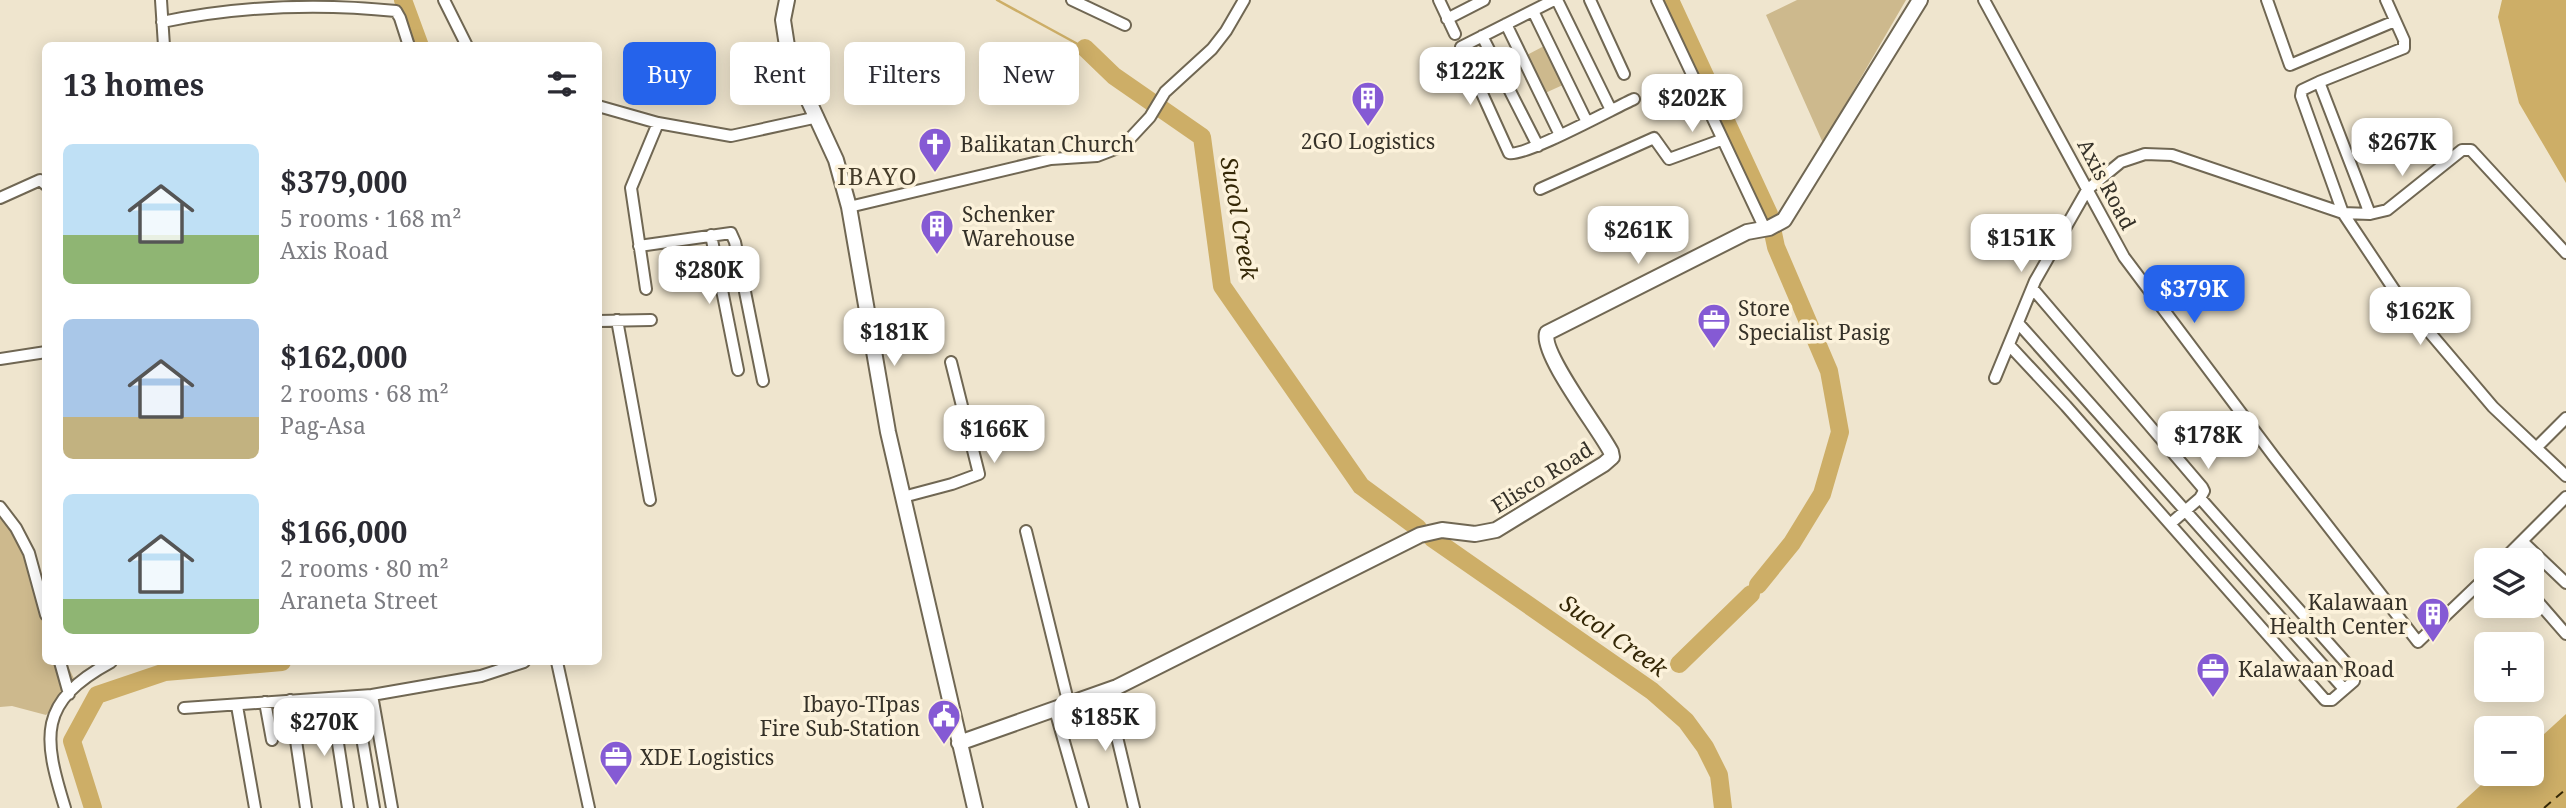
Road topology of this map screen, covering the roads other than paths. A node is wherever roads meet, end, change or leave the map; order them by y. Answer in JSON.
{"nodes":[{"id":1,"x":161,"y":0,"type":"edge"},
{"id":2,"x":444,"y":0,"type":"edge"},
{"id":3,"x":786,"y":0,"type":"edge"},
{"id":4,"x":1072,"y":0,"type":"edge"},
{"id":5,"x":1244,"y":0,"type":"edge"},
{"id":6,"x":1439,"y":0,"type":"edge"},
{"id":7,"x":1483,"y":0,"type":"edge"},
{"id":8,"x":1556,"y":0,"type":"edge"},
{"id":9,"x":1590,"y":0,"type":"edge"},
{"id":10,"x":1657,"y":0,"type":"edge"},
{"id":11,"x":1920,"y":0,"type":"edge"},
{"id":12,"x":1984,"y":0,"type":"edge"},
{"id":13,"x":2267,"y":0,"type":"edge"},
{"id":14,"x":2386,"y":0,"type":"edge"},
{"id":15,"x":1533,"y":11,"type":"junction"},
{"id":16,"x":1447,"y":19,"type":"junction"},
{"id":17,"x":2395,"y":21,"type":"junction"},
{"id":18,"x":162,"y":22,"type":"junction"},
{"id":19,"x":1506,"y":24,"type":"junction"},
{"id":20,"x":1125,"y":25,"type":"dead end"},
{"id":21,"x":1455,"y":34,"type":"dead end"},
{"id":22,"x":1482,"y":36,"type":"junction"},
{"id":23,"x":164,"y":42,"type":"edge"},
{"id":24,"x":409,"y":42,"type":"edge"},
{"id":25,"x":465,"y":42,"type":"edge"},
{"id":26,"x":1624,"y":74,"type":"dead end"},
{"id":27,"x":2319,"y":82,"type":"junction"},
{"id":28,"x":1634,"y":99,"type":"dead end"},
{"id":29,"x":602,"y":110,"type":"edge"},
{"id":30,"x":1611,"y":110,"type":"junction"},
{"id":31,"x":818,"y":117,"type":"junction"},
{"id":32,"x":1587,"y":122,"type":"junction"},
{"id":33,"x":658,"y":123,"type":"junction"},
{"id":34,"x":1560,"y":135,"type":"junction"},
{"id":35,"x":1721,"y":140,"type":"junction"},
{"id":36,"x":1538,"y":146,"type":"junction"},
{"id":37,"x":42,"y":182,"type":"edge"},
{"id":38,"x":1540,"y":189,"type":"dead end"},
{"id":39,"x":2087,"y":190,"type":"junction"},
{"id":40,"x":0,"y":198,"type":"edge"},
{"id":41,"x":849,"y":207,"type":"junction"},
{"id":42,"x":2343,"y":213,"type":"junction"},
{"id":43,"x":2371,"y":214,"type":"junction"},
{"id":44,"x":1770,"y":227,"type":"junction"},
{"id":45,"x":711,"y":235,"type":"junction"},
{"id":46,"x":639,"y":246,"type":"junction"},
{"id":47,"x":2566,"y":253,"type":"edge"},
{"id":48,"x":646,"y":289,"type":"dead end"},
{"id":49,"x":2033,"y":289,"type":"junction"},
{"id":50,"x":617,"y":320,"type":"junction"},
{"id":51,"x":651,"y":320,"type":"dead end"},
{"id":52,"x":602,"y":321,"type":"edge"},
{"id":53,"x":2019,"y":324,"type":"junction"},
{"id":54,"x":754,"y":333,"type":"junction"},
{"id":55,"x":732,"y":337,"type":"junction"},
{"id":56,"x":2010,"y":346,"type":"junction"},
{"id":57,"x":42,"y":353,"type":"edge"},
{"id":58,"x":0,"y":359,"type":"edge"},
{"id":59,"x":951,"y":362,"type":"dead end"},
{"id":60,"x":738,"y":370,"type":"dead end"},
{"id":61,"x":1995,"y":378,"type":"dead end"},
{"id":62,"x":764,"y":382,"type":"dead end"},
{"id":63,"x":2566,"y":418,"type":"edge"},
{"id":64,"x":2538,"y":447,"type":"junction"},
{"id":65,"x":2566,"y":476,"type":"edge"},
{"id":66,"x":903,"y":497,"type":"junction"},
{"id":67,"x":2566,"y":497,"type":"edge"},
{"id":68,"x":2200,"y":498,"type":"junction"},
{"id":69,"x":650,"y":500,"type":"dead end"},
{"id":70,"x":0,"y":508,"type":"edge"},
{"id":71,"x":2185,"y":510,"type":"junction"},
{"id":72,"x":2170,"y":524,"type":"junction"},
{"id":73,"x":1026,"y":531,"type":"dead end"},
{"id":74,"x":2522,"y":541,"type":"junction"},
{"id":75,"x":2515,"y":548,"type":"edge"},
{"id":76,"x":2566,"y":583,"type":"edge"},
{"id":77,"x":2474,"y":588,"type":"edge"},
{"id":78,"x":42,"y":599,"type":"edge"},
{"id":79,"x":2544,"y":609,"type":"edge"},
{"id":80,"x":2566,"y":634,"type":"edge"},
{"id":81,"x":61,"y":665,"type":"edge"},
{"id":82,"x":106,"y":665,"type":"edge"},
{"id":83,"x":515,"y":665,"type":"edge"},
{"id":84,"x":558,"y":665,"type":"edge"},
{"id":85,"x":2344,"y":689,"type":"junction"},
{"id":86,"x":1106,"y":691,"type":"junction"},
{"id":87,"x":69,"y":694,"type":"junction"},
{"id":88,"x":372,"y":695,"type":"junction"},
{"id":89,"x":331,"y":698,"type":"junction"},
{"id":90,"x":355,"y":698,"type":"junction"},
{"id":91,"x":290,"y":700,"type":"junction"},
{"id":92,"x":265,"y":702,"type":"junction"},
{"id":93,"x":1069,"y":705,"type":"junction"},
{"id":94,"x":237,"y":706,"type":"junction"},
{"id":95,"x":184,"y":708,"type":"dead end"},
{"id":96,"x":1055,"y":710,"type":"junction"},
{"id":97,"x":272,"y":740,"type":"dead end"},
{"id":98,"x":959,"y":743,"type":"junction"},
{"id":99,"x":65,"y":808,"type":"edge"},
{"id":100,"x":255,"y":808,"type":"edge"},
{"id":101,"x":306,"y":808,"type":"edge"},
{"id":102,"x":348,"y":808,"type":"edge"},
{"id":103,"x":374,"y":808,"type":"edge"},
{"id":104,"x":393,"y":808,"type":"edge"},
{"id":105,"x":589,"y":808,"type":"edge"},
{"id":106,"x":975,"y":808,"type":"edge"},
{"id":107,"x":1083,"y":808,"type":"edge"},
{"id":108,"x":1134,"y":808,"type":"edge"}],
"edges":[{"from":1,"to":18,"type":"street"},
{"from":2,"to":25,"type":"street"},
{"from":3,"to":31,"type":"main road"},
{"from":4,"to":20,"type":"street"},
{"from":5,"to":41,"type":"street"},
{"from":6,"to":16,"type":"street"},
{"from":7,"to":16,"type":"street"},
{"from":8,"to":15,"type":"street"},
{"from":8,"to":30,"type":"street"},
{"from":9,"to":26,"type":"street"},
{"from":10,"to":35,"type":"street"},
{"from":11,"to":44,"type":"main road"},
{"from":12,"to":39,"type":"street","name":"Axis Road"},
{"from":13,"to":17,"type":"street"},
{"from":14,"to":17,"type":"street"},
{"from":15,"to":19,"type":"street"},
{"from":15,"to":32,"type":"street"},
{"from":16,"to":21,"type":"street"},
{"from":17,"to":27,"type":"street"},
{"from":18,"to":23,"type":"street"},
{"from":18,"to":24,"type":"street"},
{"from":19,"to":22,"type":"street"},
{"from":19,"to":34,"type":"street"},
{"from":22,"to":36,"type":"street"},
{"from":22,"to":36,"type":"street"},
{"from":27,"to":42,"type":"street"},
{"from":27,"to":43,"type":"street"},
{"from":28,"to":30,"type":"street"},
{"from":29,"to":33,"type":"street"},
{"from":30,"to":32,"type":"street"},
{"from":31,"to":33,"type":"street"},
{"from":31,"to":41,"type":"main road"},
{"from":32,"to":34,"type":"street"},
{"from":33,"to":46,"type":"street"},
{"from":34,"to":36,"type":"street"},
{"from":35,"to":38,"type":"street"},
{"from":35,"to":44,"type":"street"},
{"from":37,"to":40,"type":"street"},
{"from":39,"to":42,"type":"street"},
{"from":39,"to":49,"type":"street"},
{"from":39,"to":77,"type":"street","name":"Axis Road"},
{"from":41,"to":66,"type":"main road"},
{"from":42,"to":43,"type":"street"},
{"from":42,"to":64,"type":"street"},
{"from":43,"to":47,"type":"street"},
{"from":44,"to":86,"type":"main road","name":"Elisco Road"},
{"from":45,"to":46,"type":"street"},
{"from":45,"to":54,"type":"street"},
{"from":45,"to":55,"type":"street"},
{"from":46,"to":48,"type":"street"},
{"from":49,"to":53,"type":"street"},
{"from":49,"to":68,"type":"street"},
{"from":50,"to":51,"type":"street"},
{"from":50,"to":52,"type":"street"},
{"from":50,"to":69,"type":"street"},
{"from":53,"to":56,"type":"street"},
{"from":53,"to":71,"type":"street"},
{"from":54,"to":55,"type":"street"},
{"from":54,"to":62,"type":"street"},
{"from":55,"to":60,"type":"street"},
{"from":56,"to":61,"type":"street"},
{"from":56,"to":72,"type":"street"},
{"from":57,"to":58,"type":"street"},
{"from":59,"to":66,"type":"street"},
{"from":63,"to":64,"type":"street"},
{"from":64,"to":65,"type":"street"},
{"from":66,"to":98,"type":"main road"},
{"from":67,"to":74,"type":"street"},
{"from":68,"to":71,"type":"street"},
{"from":68,"to":85,"type":"street"},
{"from":70,"to":78,"type":"street"},
{"from":71,"to":72,"type":"street"},
{"from":71,"to":85,"type":"street"},
{"from":72,"to":85,"type":"street"},
{"from":73,"to":93,"type":"street"},
{"from":74,"to":75,"type":"street"},
{"from":74,"to":76,"type":"street"},
{"from":79,"to":80,"type":"street"},
{"from":81,"to":87,"type":"street"},
{"from":82,"to":87,"type":"street"},
{"from":83,"to":88,"type":"street"},
{"from":84,"to":105,"type":"street"},
{"from":86,"to":93,"type":"main road","name":"Elisco Road"},
{"from":86,"to":108,"type":"street"},
{"from":87,"to":99,"type":"street"},
{"from":88,"to":90,"type":"street"},
{"from":88,"to":104,"type":"street"},
{"from":89,"to":90,"type":"street"},
{"from":89,"to":91,"type":"street"},
{"from":89,"to":102,"type":"street"},
{"from":90,"to":103,"type":"street"},
{"from":91,"to":92,"type":"street"},
{"from":91,"to":101,"type":"street"},
{"from":92,"to":94,"type":"street"},
{"from":92,"to":97,"type":"street"},
{"from":93,"to":96,"type":"main road","name":"Elisco Road"},
{"from":94,"to":95,"type":"street"},
{"from":94,"to":100,"type":"street"},
{"from":96,"to":98,"type":"main road","name":"Elisco Road"},
{"from":96,"to":107,"type":"street"},
{"from":98,"to":106,"type":"main road"}]}
